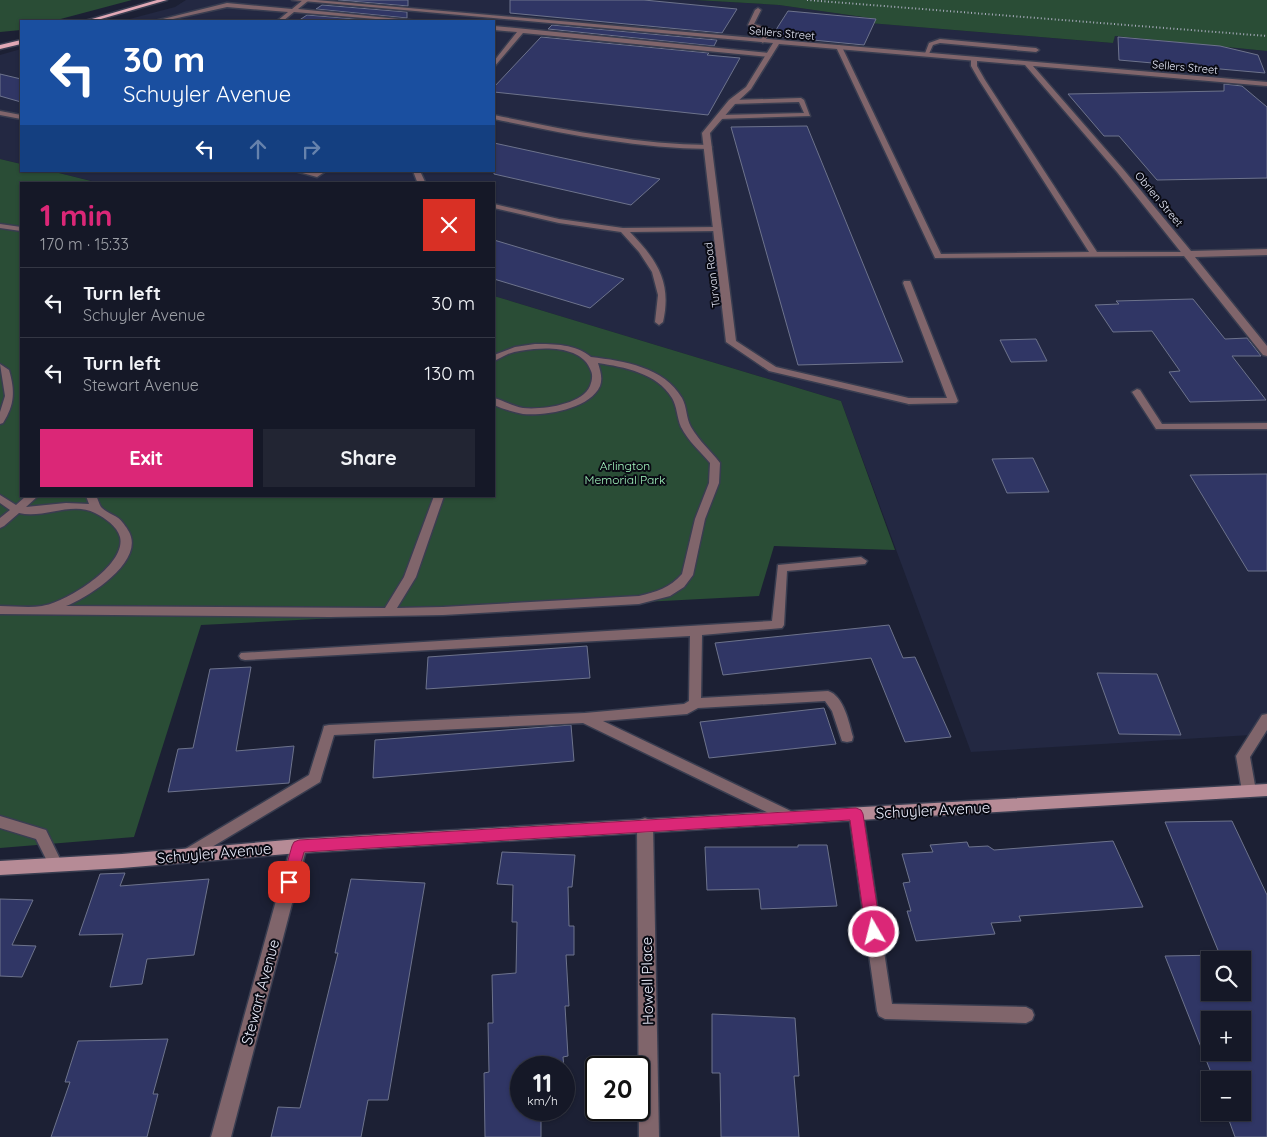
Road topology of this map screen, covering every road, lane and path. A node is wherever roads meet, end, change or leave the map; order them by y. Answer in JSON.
{"nodes":[{"id":1,"x":164,"y":0,"type":"edge"},
{"id":2,"x":294,"y":0,"type":"edge"},
{"id":3,"x":304,"y":1,"type":"edge"},
{"id":4,"x":758,"y":10,"type":"dead end"},
{"id":5,"x":293,"y":11,"type":"junction"},
{"id":6,"x":116,"y":14,"type":"junction"},
{"id":7,"x":92,"y":20,"type":"edge"},
{"id":8,"x":95,"y":20,"type":"edge"},
{"id":9,"x":162,"y":20,"type":"edge"},
{"id":10,"x":281,"y":20,"type":"edge"},
{"id":11,"x":404,"y":20,"type":"edge"},
{"id":12,"x":495,"y":28,"type":"edge"},
{"id":13,"x":522,"y":30,"type":"junction"},
{"id":14,"x":20,"y":40,"type":"edge"},
{"id":15,"x":20,"y":40,"type":"edge"},
{"id":16,"x":764,"y":41,"type":"junction"},
{"id":17,"x":777,"y":42,"type":"junction"},
{"id":18,"x":0,"y":43,"type":"edge"},
{"id":19,"x":0,"y":47,"type":"edge"},
{"id":20,"x":839,"y":47,"type":"junction"},
{"id":21,"x":1036,"y":50,"type":"dead end"},
{"id":22,"x":769,"y":55,"type":"junction"},
{"id":23,"x":926,"y":55,"type":"junction"},
{"id":24,"x":974,"y":59,"type":"junction"},
{"id":25,"x":495,"y":64,"type":"edge"},
{"id":26,"x":1028,"y":64,"type":"junction"},
{"id":27,"x":1267,"y":84,"type":"edge"},
{"id":28,"x":732,"y":102,"type":"junction"},
{"id":29,"x":0,"y":113,"type":"edge"},
{"id":30,"x":20,"y":117,"type":"edge"},
{"id":31,"x":495,"y":117,"type":"edge"},
{"id":32,"x":719,"y":117,"type":"junction"},
{"id":33,"x":709,"y":147,"type":"junction"},
{"id":34,"x":303,"y":172,"type":"edge"},
{"id":35,"x":322,"y":172,"type":"edge"},
{"id":36,"x":495,"y":206,"type":"edge"},
{"id":37,"x":0,"y":226,"type":"edge"},
{"id":38,"x":20,"y":228,"type":"edge"},
{"id":39,"x":623,"y":230,"type":"junction"},
{"id":40,"x":718,"y":230,"type":"junction"},
{"id":41,"x":1267,"y":252,"type":"edge"},
{"id":42,"x":1094,"y":254,"type":"junction"},
{"id":43,"x":1189,"y":254,"type":"junction"},
{"id":44,"x":908,"y":283,"type":"dead end"},
{"id":45,"x":659,"y":322,"type":"dead end"},
{"id":46,"x":1267,"y":353,"type":"edge"},
{"id":47,"x":495,"y":358,"type":"edge"},
{"id":48,"x":588,"y":359,"type":"junction"},
{"id":49,"x":0,"y":368,"type":"edge"},
{"id":50,"x":1137,"y":392,"type":"dead end"},
{"id":51,"x":908,"y":401,"type":"joint"},
{"id":52,"x":495,"y":402,"type":"edge"},
{"id":53,"x":0,"y":421,"type":"edge"},
{"id":54,"x":1267,"y":426,"type":"edge"},
{"id":55,"x":32,"y":497,"type":"edge"},
{"id":56,"x":91,"y":497,"type":"edge"},
{"id":57,"x":439,"y":497,"type":"edge"},
{"id":58,"x":0,"y":498,"type":"edge"},
{"id":59,"x":97,"y":509,"type":"junction"},
{"id":60,"x":16,"y":510,"type":"junction"},
{"id":61,"x":0,"y":524,"type":"edge"},
{"id":62,"x":861,"y":561,"type":"dead end"},
{"id":63,"x":0,"y":610,"type":"edge"},
{"id":64,"x":36,"y":611,"type":"junction"},
{"id":65,"x":388,"y":612,"type":"junction"},
{"id":66,"x":696,"y":631,"type":"junction"},
{"id":67,"x":246,"y":656,"type":"dead end"},
{"id":68,"x":695,"y":703,"type":"junction"},
{"id":69,"x":584,"y":718,"type":"junction"},
{"id":70,"x":1267,"y":720,"type":"edge"},
{"id":71,"x":847,"y":737,"type":"dead end"},
{"id":72,"x":1267,"y":790,"type":"edge"},
{"id":73,"x":1249,"y":791,"type":"junction"},
{"id":74,"x":856,"y":814,"type":"junction"},
{"id":75,"x":792,"y":818,"type":"junction"},
{"id":76,"x":0,"y":822,"type":"edge"},
{"id":77,"x":645,"y":825,"type":"junction"},
{"id":78,"x":299,"y":846,"type":"junction"},
{"id":79,"x":185,"y":856,"type":"junction"},
{"id":80,"x":56,"y":865,"type":"junction"},
{"id":81,"x":0,"y":868,"type":"edge"},
{"id":82,"x":1026,"y":1015,"type":"dead end"},
{"id":83,"x":221,"y":1137,"type":"edge"},
{"id":84,"x":649,"y":1137,"type":"edge"}],
"edges":[{"from":1,"to":6,"type":"main road"},
{"from":2,"to":3,"type":"street","name":"Sellers Street"},
{"from":3,"to":5,"type":"lane"},
{"from":3,"to":16,"type":"street","name":"Sellers Street"},
{"from":4,"to":16,"type":"lane"},
{"from":5,"to":9,"type":"lane"},
{"from":5,"to":10,"type":"lane"},
{"from":5,"to":11,"type":"lane"},
{"from":6,"to":7,"type":"main road"},
{"from":6,"to":8,"type":"main road"},
{"from":12,"to":13,"type":"lane"},
{"from":13,"to":22,"type":"lane"},
{"from":13,"to":25,"type":"lane"},
{"from":14,"to":18,"type":"main road"},
{"from":15,"to":19,"type":"main road"},
{"from":16,"to":17,"type":"street","name":"Sellers Street"},
{"from":17,"to":20,"type":"street","name":"Sellers Street"},
{"from":17,"to":22,"type":"street","name":"Turvan Road"},
{"from":20,"to":23,"type":"street","name":"Sellers Street"},
{"from":20,"to":42,"type":"lane"},
{"from":21,"to":23,"type":"lane"},
{"from":22,"to":28,"type":"street","name":"Turvan Road"},
{"from":23,"to":24,"type":"street","name":"Sellers Street"},
{"from":24,"to":26,"type":"street","name":"Sellers Street"},
{"from":24,"to":42,"type":"lane"},
{"from":26,"to":27,"type":"street","name":"Sellers Street"},
{"from":26,"to":43,"type":"street","name":"Obrien Street"},
{"from":28,"to":32,"type":"street","name":"Turvan Road"},
{"from":28,"to":32,"type":"lane"},
{"from":29,"to":30,"type":"lane"},
{"from":31,"to":33,"type":"lane"},
{"from":32,"to":33,"type":"street","name":"Turvan Road"},
{"from":33,"to":40,"type":"street","name":"Turvan Road"},
{"from":34,"to":35,"type":"lane"},
{"from":36,"to":39,"type":"lane"},
{"from":37,"to":38,"type":"lane"},
{"from":39,"to":40,"type":"lane"},
{"from":39,"to":45,"type":"lane"},
{"from":40,"to":51,"type":"street","name":"Turvan Road"},
{"from":41,"to":43,"type":"street"},
{"from":42,"to":43,"type":"lane"},
{"from":43,"to":46,"type":"street","name":"Obrien Street"},
{"from":44,"to":51,"type":"lane"},
{"from":47,"to":48,"type":"lane"},
{"from":48,"to":52,"type":"lane"},
{"from":48,"to":65,"type":"lane"},
{"from":49,"to":53,"type":"lane"},
{"from":50,"to":54,"type":"lane"},
{"from":55,"to":60,"type":"lane"},
{"from":56,"to":59,"type":"lane"},
{"from":57,"to":65,"type":"lane"},
{"from":58,"to":60,"type":"lane"},
{"from":59,"to":60,"type":"lane"},
{"from":59,"to":64,"type":"lane"},
{"from":60,"to":61,"type":"lane"},
{"from":62,"to":66,"type":"lane"},
{"from":63,"to":64,"type":"lane"},
{"from":64,"to":65,"type":"lane"},
{"from":66,"to":67,"type":"lane"},
{"from":66,"to":68,"type":"lane"},
{"from":68,"to":69,"type":"lane"},
{"from":68,"to":71,"type":"lane"},
{"from":69,"to":75,"type":"lane"},
{"from":69,"to":79,"type":"lane"},
{"from":70,"to":73,"type":"lane"},
{"from":72,"to":73,"type":"main road","name":"Schuyler Avenue"},
{"from":73,"to":74,"type":"main road","name":"Schuyler Avenue"},
{"from":74,"to":75,"type":"main road","name":"Schuyler Avenue"},
{"from":74,"to":82,"type":"lane"},
{"from":75,"to":77,"type":"main road","name":"Schuyler Avenue"},
{"from":76,"to":80,"type":"lane"},
{"from":77,"to":78,"type":"main road","name":"Schuyler Avenue"},
{"from":77,"to":84,"type":"street","name":"Howell Place"},
{"from":78,"to":79,"type":"main road","name":"Schuyler Avenue"},
{"from":78,"to":83,"type":"street","name":"Stewart Avenue"},
{"from":79,"to":80,"type":"main road","name":"Schuyler Avenue"},
{"from":80,"to":81,"type":"main road","name":"Schuyler Avenue"}]}
